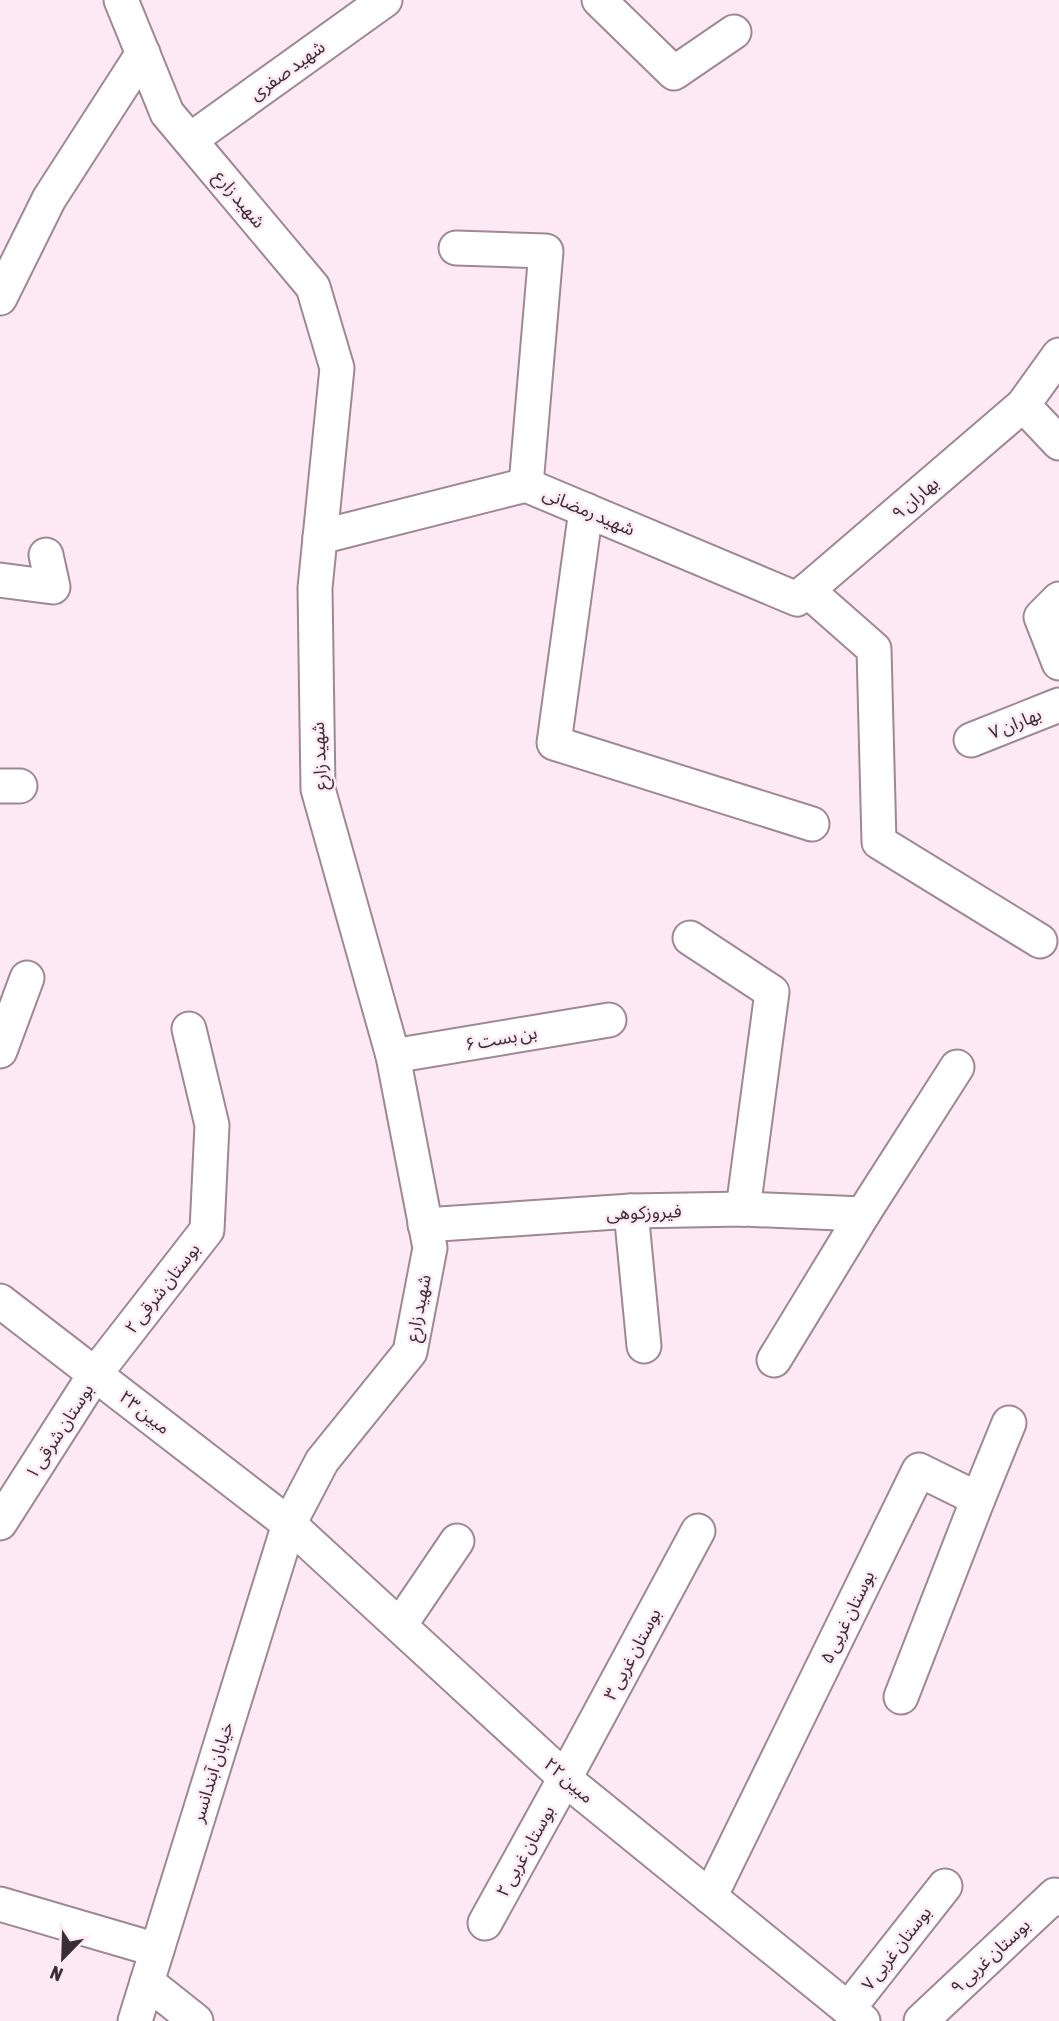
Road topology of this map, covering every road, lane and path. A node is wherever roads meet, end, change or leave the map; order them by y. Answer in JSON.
{"nodes":[{"id":1,"x":121,"y":0,"type":"edge"},
{"id":2,"x":385,"y":0,"type":"edge"},
{"id":3,"x":600,"y":0,"type":"edge"},
{"id":4,"x":734,"y":32,"type":"dead end"},
{"id":5,"x":143,"y":53,"type":"junction"},
{"id":6,"x":190,"y":140,"type":"junction"},
{"id":7,"x":456,"y":248,"type":"dead end"},
{"id":8,"x":0,"y":298,"type":"edge"},
{"id":9,"x":1059,"y":355,"type":"edge"},
{"id":10,"x":1023,"y":405,"type":"junction"},
{"id":11,"x":1059,"y":443,"type":"edge"},
{"id":12,"x":526,"y":485,"type":"junction"},
{"id":13,"x":586,"y":510,"type":"junction"},
{"id":14,"x":320,"y":537,"type":"junction"},
{"id":15,"x":46,"y":555,"type":"dead end"},
{"id":16,"x":0,"y":580,"type":"edge"},
{"id":17,"x":807,"y":590,"type":"junction"},
{"id":18,"x":1059,"y":599,"type":"edge"},
{"id":19,"x":1059,"y":663,"type":"edge"},
{"id":20,"x":1059,"y":705,"type":"edge"},
{"id":21,"x":971,"y":740,"type":"dead end"},
{"id":22,"x":812,"y":824,"type":"dead end"},
{"id":23,"x":690,"y":938,"type":"dead end"},
{"id":24,"x":1040,"y":941,"type":"dead end"},
{"id":25,"x":27,"y":978,"type":"dead end"},
{"id":26,"x":609,"y":1020,"type":"dead end"},
{"id":27,"x":189,"y":1029,"type":"dead end"},
{"id":28,"x":0,"y":1051,"type":"edge"},
{"id":29,"x":393,"y":1056,"type":"junction"},
{"id":30,"x":957,"y":1067,"type":"dead end"},
{"id":31,"x":743,"y":1209,"type":"junction"},
{"id":32,"x":631,"y":1211,"type":"junction"},
{"id":33,"x":863,"y":1214,"type":"junction"},
{"id":34,"x":425,"y":1225,"type":"junction"},
{"id":35,"x":0,"y":1301,"type":"edge"},
{"id":36,"x":644,"y":1346,"type":"dead end"},
{"id":37,"x":774,"y":1360,"type":"dead end"},
{"id":38,"x":95,"y":1374,"type":"junction"},
{"id":39,"x":1009,"y":1423,"type":"dead end"},
{"id":40,"x":978,"y":1499,"type":"junction"},
{"id":41,"x":0,"y":1523,"type":"edge"},
{"id":42,"x":289,"y":1524,"type":"junction"},
{"id":43,"x":698,"y":1531,"type":"dead end"},
{"id":44,"x":457,"y":1541,"type":"dead end"},
{"id":45,"x":400,"y":1625,"type":"junction"},
{"id":46,"x":901,"y":1697,"type":"dead end"},
{"id":47,"x":565,"y":1778,"type":"junction"},
{"id":48,"x":945,"y":1886,"type":"dead end"},
{"id":49,"x":710,"y":1897,"type":"junction"},
{"id":50,"x":1059,"y":1899,"type":"edge"},
{"id":51,"x":0,"y":1904,"type":"edge"},
{"id":52,"x":485,"y":1923,"type":"dead end"},
{"id":53,"x":157,"y":1950,"type":"junction"},
{"id":54,"x":147,"y":1982,"type":"junction"},
{"id":55,"x":856,"y":2015,"type":"edge"},
{"id":56,"x":135,"y":2021,"type":"edge"},
{"id":57,"x":196,"y":2021,"type":"edge"},
{"id":58,"x":921,"y":2021,"type":"edge"}],
"edges":[{"from":1,"to":5,"type":"street","name":"شهید زارع"},
{"from":2,"to":6,"type":"street","name":"شهید صفری"},
{"from":3,"to":4,"type":"street"},
{"from":5,"to":6,"type":"street","name":"شهید زارع"},
{"from":5,"to":8,"type":"street"},
{"from":6,"to":14,"type":"street","name":"شهید زارع"},
{"from":7,"to":12,"type":"street"},
{"from":9,"to":10,"type":"street","name":"بهاران ۹"},
{"from":10,"to":11,"type":"street"},
{"from":10,"to":17,"type":"street","name":"بهاران ۹"},
{"from":12,"to":13,"type":"street","name":"شهید رمضانی"},
{"from":12,"to":14,"type":"street","name":"شهید رمضانی"},
{"from":13,"to":17,"type":"street","name":"شهید رمضانی"},
{"from":13,"to":22,"type":"street"},
{"from":14,"to":29,"type":"street","name":"شهید زارع"},
{"from":15,"to":16,"type":"street"},
{"from":17,"to":24,"type":"street"},
{"from":18,"to":19,"type":"street"},
{"from":20,"to":21,"type":"street","name":"بهاران ۷"},
{"from":23,"to":31,"type":"street"},
{"from":25,"to":28,"type":"street"},
{"from":26,"to":29,"type":"street","name":"بن بست ۶"},
{"from":27,"to":38,"type":"street","name":"بوستان شرقی ۲"},
{"from":29,"to":34,"type":"street","name":"شهید زارع"},
{"from":30,"to":33,"type":"street"},
{"from":31,"to":32,"type":"street","name":"فیروزکوهی"},
{"from":31,"to":33,"type":"street","name":"فیروزکوهی"},
{"from":32,"to":34,"type":"street","name":"فیروزکوهی"},
{"from":32,"to":36,"type":"street"},
{"from":33,"to":37,"type":"street"},
{"from":34,"to":42,"type":"street","name":"شهید زارع"},
{"from":35,"to":38,"type":"street","name":"مبین ۲۳"},
{"from":38,"to":41,"type":"street","name":"بوستان شرقی ۱"},
{"from":38,"to":42,"type":"street","name":"مبین ۲۳"},
{"from":39,"to":40,"type":"street"},
{"from":40,"to":46,"type":"street"},
{"from":40,"to":49,"type":"street","name":"بوستان غربی ۵"},
{"from":42,"to":45,"type":"street","name":"مبین ۲۲"},
{"from":42,"to":53,"type":"street","name":"خیابان آبندانسر"},
{"from":43,"to":47,"type":"street","name":"بوستان غربی ۳"},
{"from":44,"to":45,"type":"street"},
{"from":45,"to":47,"type":"street","name":"مبین ۲۲"},
{"from":47,"to":49,"type":"street","name":"مبین ۲۲"},
{"from":47,"to":52,"type":"street","name":"بوستان غربی ۲"},
{"from":48,"to":55,"type":"street","name":"بوستان غربی ۷"},
{"from":49,"to":55,"type":"street","name":"مبین ۲۲"},
{"from":50,"to":58,"type":"street","name":"بوستان غربی ۹"},
{"from":51,"to":53,"type":"street"},
{"from":53,"to":54,"type":"street","name":"خیابان آبندانسر"},
{"from":54,"to":56,"type":"street","name":"خیابان آبندانسر"},
{"from":54,"to":57,"type":"street"}]}
